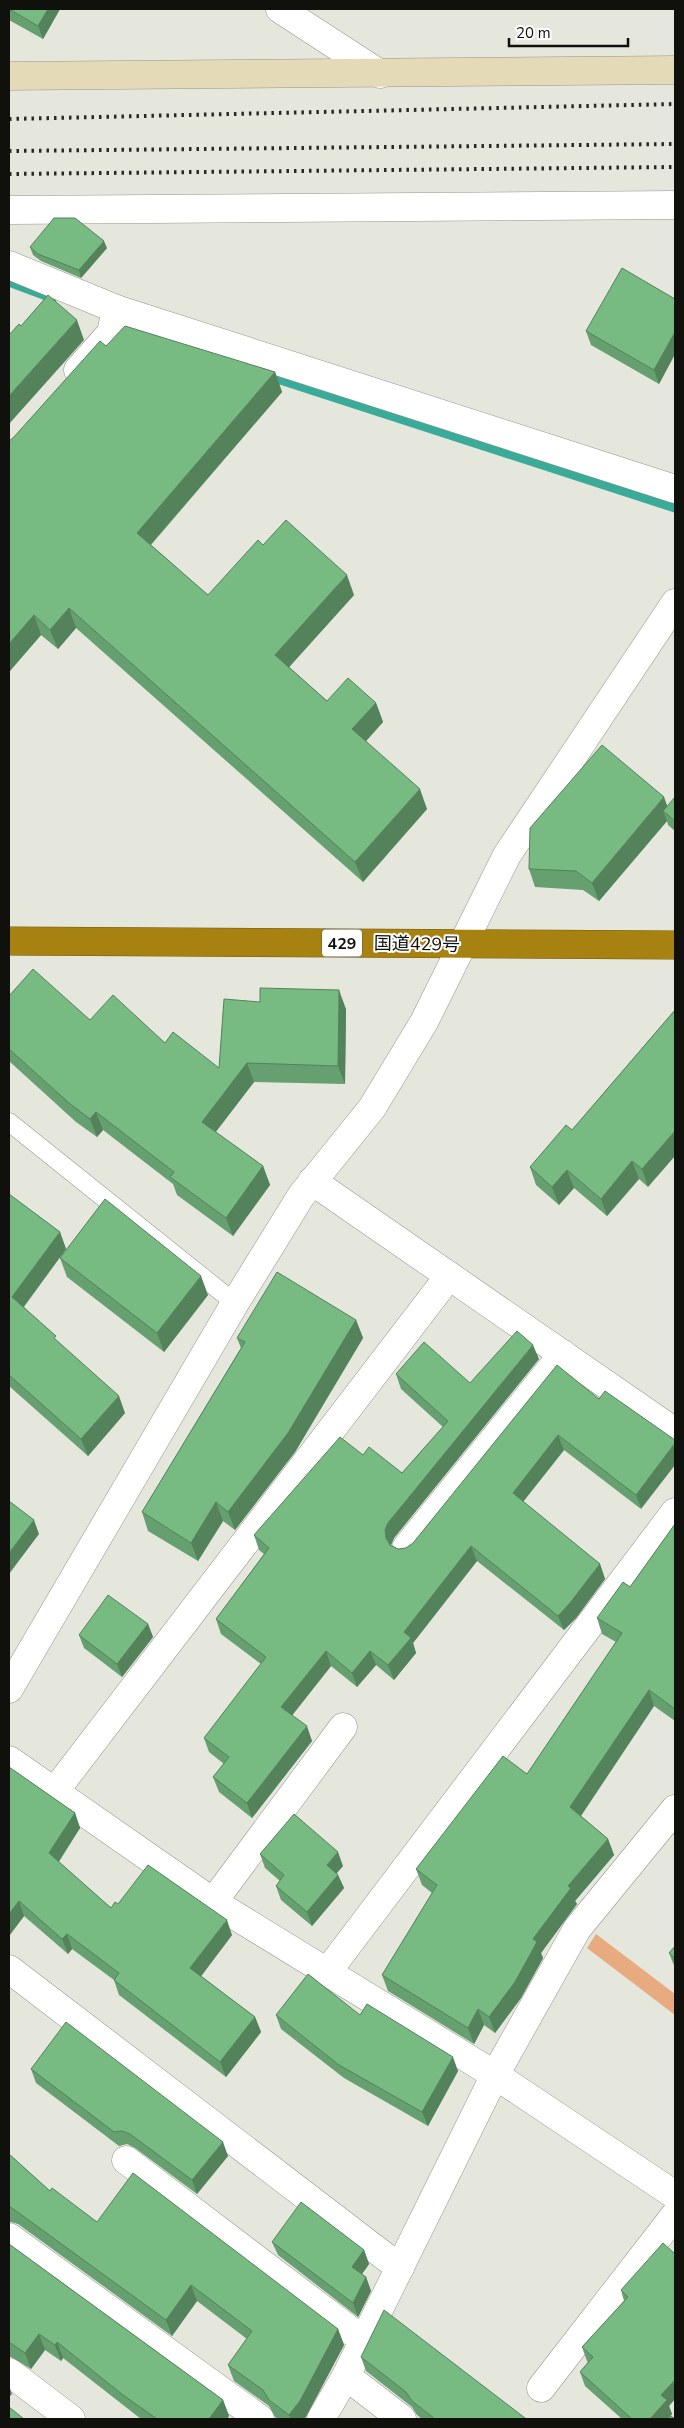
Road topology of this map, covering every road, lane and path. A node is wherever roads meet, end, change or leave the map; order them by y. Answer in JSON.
{"nodes":[{"id":1,"x":280,"y":9,"type":"edge"},
{"id":2,"x":675,"y":70,"type":"edge"},
{"id":3,"x":380,"y":74,"type":"junction"},
{"id":4,"x":9,"y":76,"type":"edge"},
{"id":5,"x":675,"y":205,"type":"edge"},
{"id":6,"x":9,"y":210,"type":"edge"},
{"id":7,"x":9,"y":265,"type":"edge"},
{"id":8,"x":114,"y":319,"type":"junction"},
{"id":9,"x":60,"y":390,"type":"edge"},
{"id":10,"x":675,"y":489,"type":"edge"},
{"id":11,"x":675,"y":603,"type":"edge"},
{"id":12,"x":9,"y":941,"type":"edge"},
{"id":13,"x":465,"y":944,"type":"junction"},
{"id":14,"x":675,"y":945,"type":"edge"},
{"id":15,"x":9,"y":1122,"type":"edge"},
{"id":16,"x":312,"y":1181,"type":"junction"},
{"id":17,"x":449,"y":1276,"type":"junction"},
{"id":18,"x":235,"y":1303,"type":"junction"},
{"id":19,"x":563,"y":1354,"type":"junction"},
{"id":20,"x":675,"y":1432,"type":"edge"},
{"id":21,"x":675,"y":1512,"type":"edge"},
{"id":22,"x":406,"y":1548,"type":"edge"},
{"id":23,"x":9,"y":1689,"type":"edge"},
{"id":24,"x":343,"y":1727,"type":"dead end"},
{"id":25,"x":9,"y":1760,"type":"edge"},
{"id":26,"x":55,"y":1791,"type":"junction"},
{"id":27,"x":675,"y":1809,"type":"edge"},
{"id":28,"x":213,"y":1902,"type":"junction"},
{"id":29,"x":9,"y":1969,"type":"edge"},
{"id":30,"x":328,"y":1971,"type":"junction"},
{"id":31,"x":495,"y":2076,"type":"junction"},
{"id":32,"x":126,"y":2160,"type":"dead end"},
{"id":33,"x":675,"y":2194,"type":"edge"},
{"id":34,"x":675,"y":2215,"type":"edge"},
{"id":35,"x":9,"y":2238,"type":"edge"},
{"id":36,"x":400,"y":2268,"type":"junction"},
{"id":37,"x":363,"y":2340,"type":"junction"},
{"id":38,"x":9,"y":2372,"type":"edge"},
{"id":39,"x":346,"y":2376,"type":"junction"},
{"id":40,"x":541,"y":2388,"type":"dead end"},
{"id":41,"x":71,"y":2419,"type":"edge"},
{"id":42,"x":260,"y":2419,"type":"edge"},
{"id":43,"x":321,"y":2419,"type":"edge"},
{"id":44,"x":402,"y":2419,"type":"edge"}],
"edges":[{"from":1,"to":3,"type":"street"},
{"from":2,"to":3,"type":"street"},
{"from":3,"to":4,"type":"street"},
{"from":5,"to":6,"type":"street"},
{"from":7,"to":8,"type":"street"},
{"from":8,"to":9,"type":"street"},
{"from":8,"to":10,"type":"street"},
{"from":11,"to":13,"type":"street"},
{"from":12,"to":13,"type":"highway","name":"国道429号","number":"429"},
{"from":13,"to":14,"type":"highway","name":"国道429号","number":"429"},
{"from":13,"to":16,"type":"street"},
{"from":15,"to":18,"type":"lane"},
{"from":16,"to":17,"type":"street"},
{"from":16,"to":18,"type":"street"},
{"from":17,"to":19,"type":"street"},
{"from":17,"to":26,"type":"street"},
{"from":18,"to":23,"type":"street"},
{"from":19,"to":20,"type":"street"},
{"from":19,"to":22,"type":"street"},
{"from":21,"to":30,"type":"street"},
{"from":24,"to":28,"type":"street"},
{"from":25,"to":26,"type":"street"},
{"from":26,"to":28,"type":"street"},
{"from":27,"to":31,"type":"street"},
{"from":28,"to":30,"type":"street"},
{"from":29,"to":36,"type":"street"},
{"from":30,"to":31,"type":"street"},
{"from":31,"to":33,"type":"street"},
{"from":31,"to":36,"type":"street"},
{"from":32,"to":37,"type":"street"},
{"from":34,"to":40,"type":"street"},
{"from":35,"to":42,"type":"street"},
{"from":36,"to":37,"type":"street"},
{"from":37,"to":39,"type":"street"},
{"from":38,"to":41,"type":"street"},
{"from":39,"to":43,"type":"street"},
{"from":39,"to":44,"type":"street"}]}
